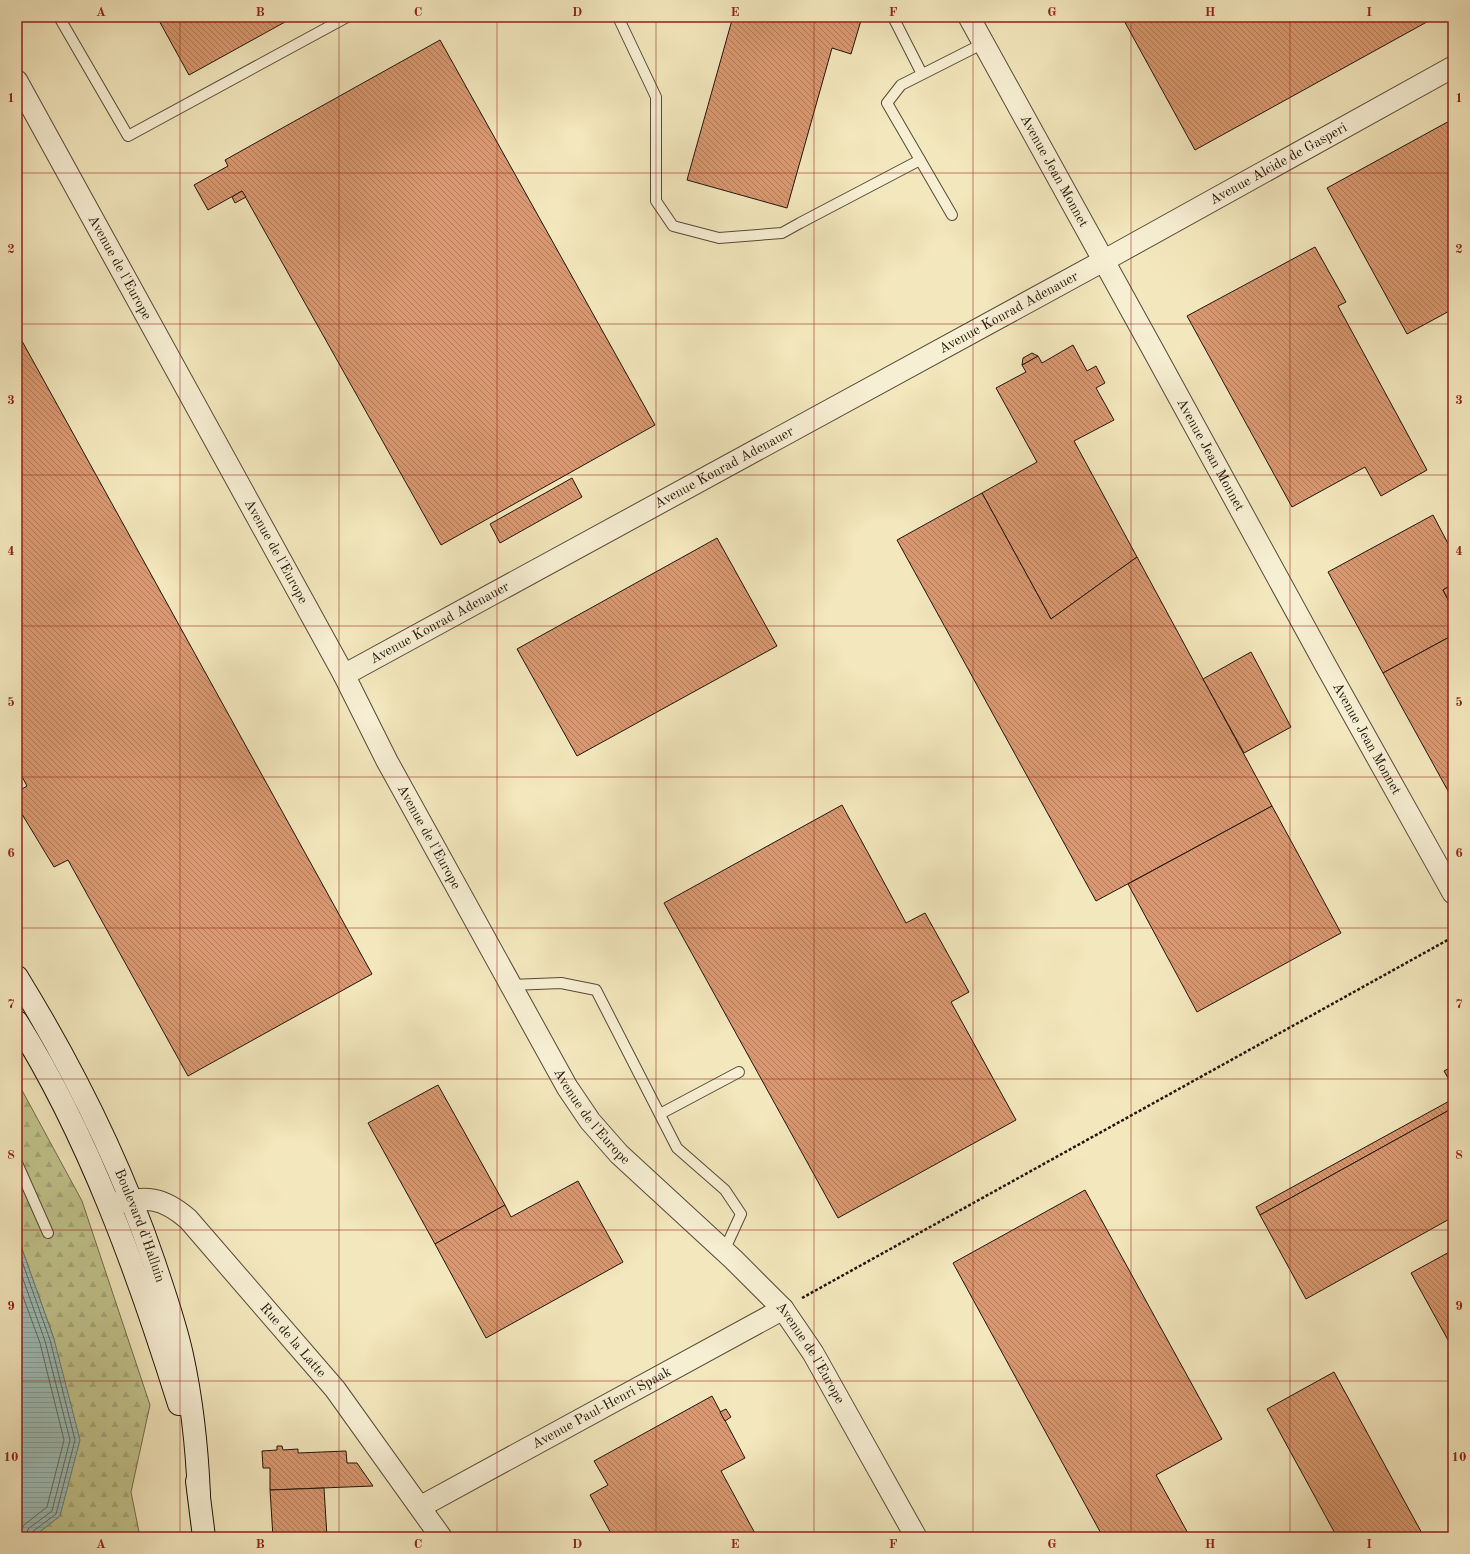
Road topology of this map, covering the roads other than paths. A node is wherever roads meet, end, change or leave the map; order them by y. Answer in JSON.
{"nodes":[{"id":1,"x":59,"y":17,"type":"edge"},
{"id":2,"x":347,"y":17,"type":"edge"},
{"id":3,"x":618,"y":17,"type":"edge"},
{"id":4,"x":894,"y":17,"type":"edge"},
{"id":5,"x":969,"y":17,"type":"edge"},
{"id":6,"x":984,"y":43,"type":"junction"},
{"id":7,"x":1453,"y":67,"type":"edge"},
{"id":8,"x":922,"y":74,"type":"junction"},
{"id":9,"x":17,"y":81,"type":"edge"},
{"id":10,"x":920,"y":160,"type":"junction"},
{"id":11,"x":952,"y":215,"type":"dead end"},
{"id":12,"x":1103,"y":260,"type":"junction"},
{"id":13,"x":344,"y":675,"type":"junction"},
{"id":14,"x":1453,"y":892,"type":"edge"},
{"id":15,"x":18,"y":979,"type":"edge"},
{"id":16,"x":511,"y":985,"type":"junction"},
{"id":17,"x":17,"y":1022,"type":"edge"},
{"id":18,"x":739,"y":1072,"type":"dead end"},
{"id":19,"x":660,"y":1114,"type":"junction"},
{"id":20,"x":17,"y":1163,"type":"edge"},
{"id":21,"x":132,"y":1200,"type":"junction"},
{"id":22,"x":108,"y":1204,"type":"junction"},
{"id":23,"x":48,"y":1233,"type":"dead end"},
{"id":24,"x":724,"y":1251,"type":"junction"},
{"id":25,"x":783,"y":1309,"type":"junction"},
{"id":26,"x":199,"y":1495,"type":"junction"},
{"id":27,"x":420,"y":1507,"type":"junction"},
{"id":28,"x":204,"y":1537,"type":"edge"},
{"id":29,"x":441,"y":1537,"type":"edge"},
{"id":30,"x":916,"y":1537,"type":"edge"}],
"edges":[{"from":1,"to":2,"type":"lane"},
{"from":3,"to":10,"type":"lane"},
{"from":4,"to":8,"type":"lane"},
{"from":5,"to":6,"type":"street","name":"Avenue Jean Monnet"},
{"from":6,"to":8,"type":"lane"},
{"from":6,"to":12,"type":"street","name":"Avenue Jean Monnet"},
{"from":7,"to":12,"type":"street","name":"Avenue Alcide de Gasperi"},
{"from":8,"to":10,"type":"lane"},
{"from":9,"to":13,"type":"street","name":"Avenue de l'Europe"},
{"from":10,"to":11,"type":"lane"},
{"from":12,"to":13,"type":"street","name":"Avenue Konrad Adenauer"},
{"from":12,"to":14,"type":"street","name":"Avenue Jean Monnet"},
{"from":13,"to":16,"type":"street","name":"Avenue de l'Europe"},
{"from":15,"to":21,"type":"main road","name":"Boulevard d'Halluin"},
{"from":16,"to":19,"type":"lane"},
{"from":16,"to":24,"type":"street","name":"Avenue de l'Europe"},
{"from":17,"to":22,"type":"main road","name":"Boulevard d'Halluin"},
{"from":18,"to":19,"type":"lane"},
{"from":19,"to":24,"type":"lane"},
{"from":20,"to":23,"type":"lane"},
{"from":21,"to":22,"type":"street","name":"Rue de la Latte"},
{"from":21,"to":26,"type":"main road","name":"Boulevard d'Halluin"},
{"from":21,"to":27,"type":"street","name":"Rue de la Latte"},
{"from":22,"to":26,"type":"main road","name":"Boulevard d'Halluin"},
{"from":24,"to":25,"type":"street","name":"Avenue de l'Europe"},
{"from":25,"to":27,"type":"street","name":"Avenue Paul-Henri Spaak"},
{"from":25,"to":30,"type":"street","name":"Avenue de l'Europe"},
{"from":26,"to":28,"type":"main road","name":"Boulevard d'Halluin"},
{"from":27,"to":29,"type":"street","name":"Rue de la Latte"}]}
